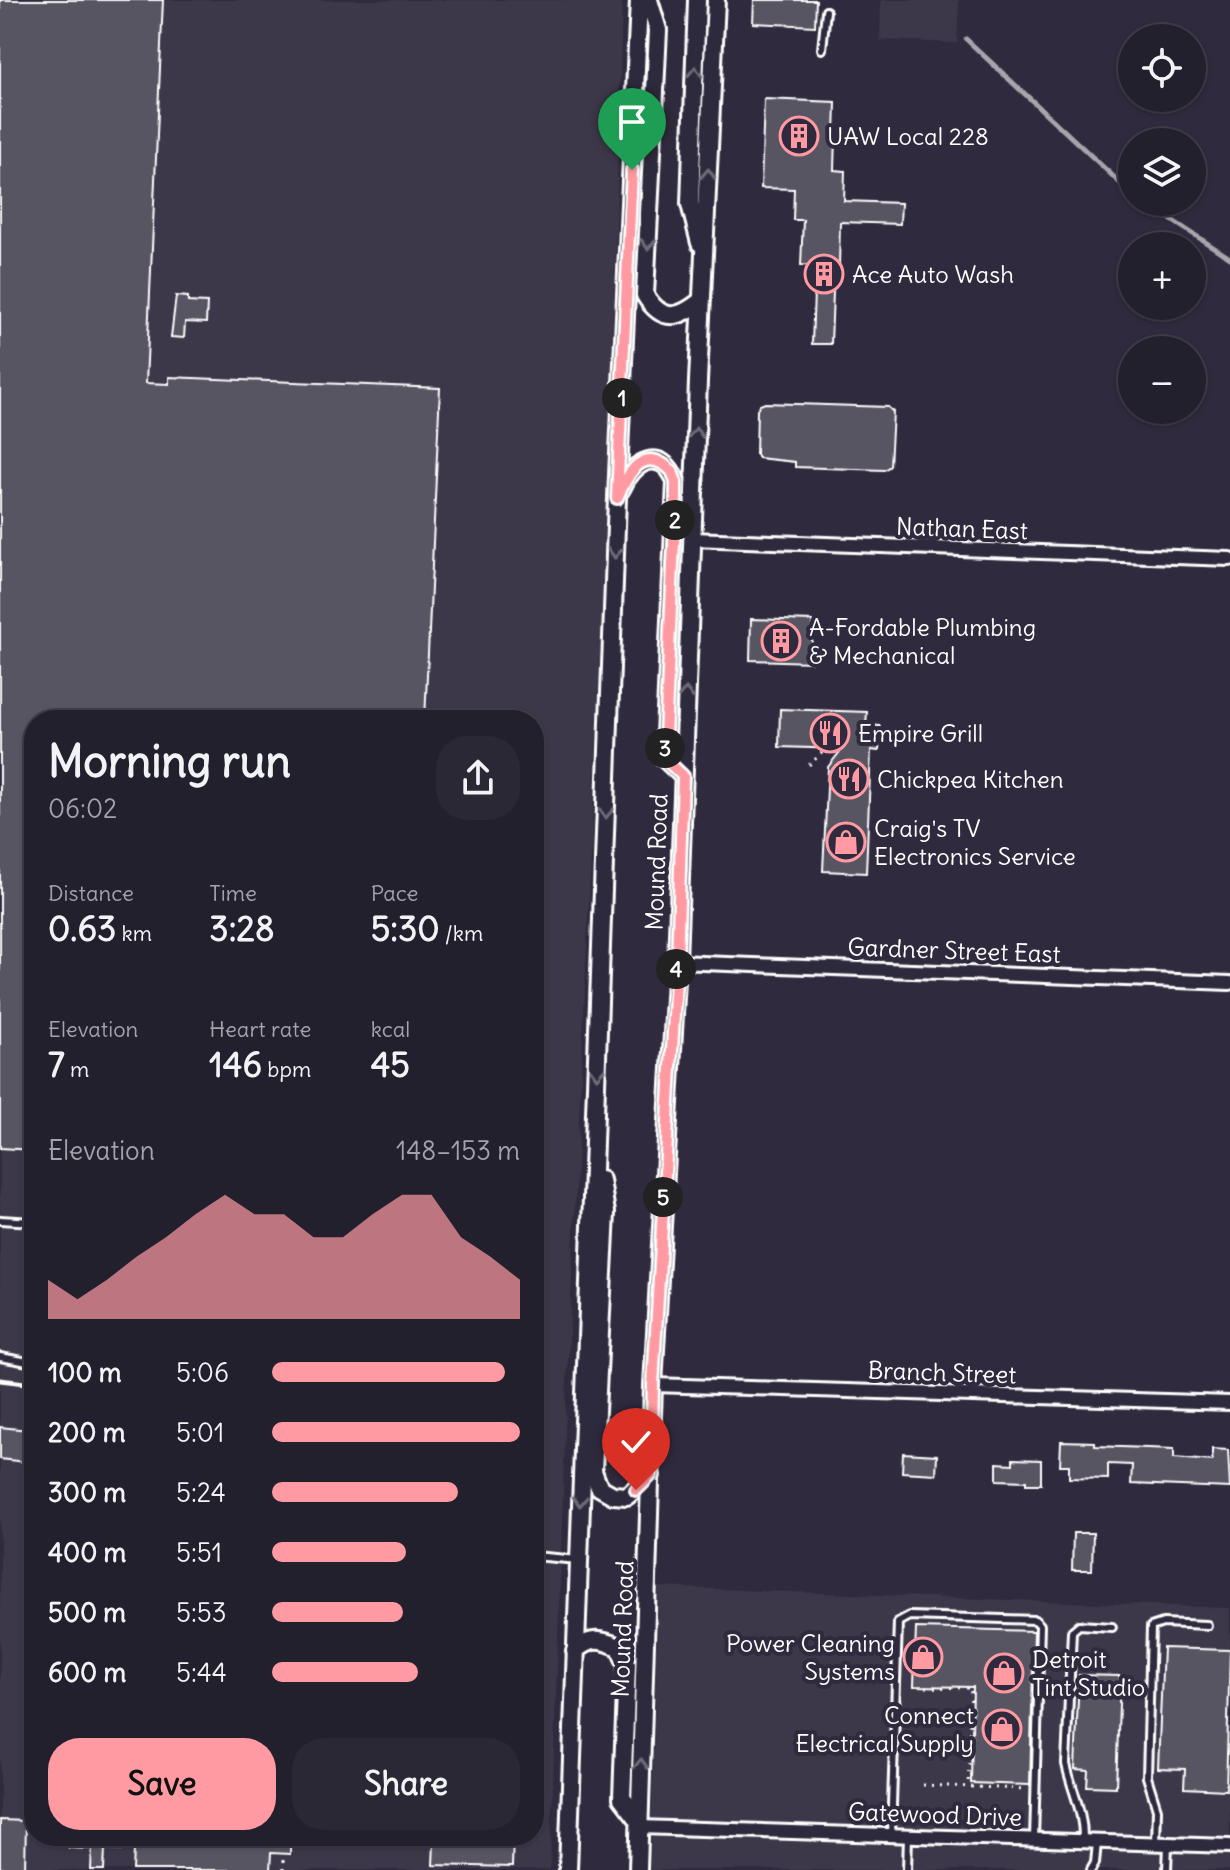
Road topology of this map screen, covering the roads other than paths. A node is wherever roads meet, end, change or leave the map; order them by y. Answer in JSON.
{"nodes":[{"id":1,"x":639,"y":0,"type":"edge"},
{"id":2,"x":649,"y":0,"type":"edge"},
{"id":3,"x":697,"y":0,"type":"edge"},
{"id":4,"x":716,"y":0,"type":"edge"},
{"id":5,"x":826,"y":11,"type":"dead end"},
{"id":6,"x":822,"y":49,"type":"dead end"},
{"id":7,"x":704,"y":260,"type":"junction"},
{"id":8,"x":702,"y":300,"type":"junction"},
{"id":9,"x":617,"y":498,"type":"junction"},
{"id":10,"x":692,"y":539,"type":"junction"},
{"id":11,"x":1230,"y":559,"type":"edge"},
{"id":12,"x":683,"y":776,"type":"junction"},
{"id":13,"x":677,"y":962,"type":"junction"},
{"id":14,"x":1230,"y":983,"type":"edge"},
{"id":15,"x":595,"y":1143,"type":"junction"},
{"id":16,"x":0,"y":1220,"type":"edge"},
{"id":17,"x":24,"y":1221,"type":"edge"},
{"id":18,"x":0,"y":1357,"type":"edge"},
{"id":19,"x":24,"y":1361,"type":"edge"},
{"id":20,"x":653,"y":1385,"type":"junction"},
{"id":21,"x":1230,"y":1403,"type":"edge"},
{"id":22,"x":651,"y":1475,"type":"junction"},
{"id":23,"x":544,"y":1557,"type":"edge"},
{"id":24,"x":578,"y":1560,"type":"junction"},
{"id":25,"x":1207,"y":1625,"type":"dead end"},
{"id":26,"x":1112,"y":1627,"type":"dead end"},
{"id":27,"x":575,"y":1651,"type":"junction"},
{"id":28,"x":639,"y":1824,"type":"junction"},
{"id":29,"x":891,"y":1835,"type":"junction"},
{"id":30,"x":908,"y":1836,"type":"junction"},
{"id":31,"x":1034,"y":1840,"type":"junction"},
{"id":32,"x":1083,"y":1841,"type":"junction"},
{"id":33,"x":1097,"y":1842,"type":"junction"},
{"id":34,"x":1162,"y":1844,"type":"junction"},
{"id":35,"x":1230,"y":1846,"type":"edge"},
{"id":36,"x":568,"y":1870,"type":"edge"},
{"id":37,"x":638,"y":1870,"type":"edge"},
{"id":38,"x":907,"y":1870,"type":"edge"},
{"id":39,"x":1091,"y":1870,"type":"edge"},
{"id":40,"x":1167,"y":1870,"type":"edge"}],
"edges":[{"from":1,"to":9,"type":"main road","name":"Mound Road"},
{"from":2,"to":8,"type":"main road","one_way":true},
{"from":7,"to":3,"type":"main road","one_way":true},
{"from":7,"to":4,"type":"main road","name":"Mound Road","one_way":true},
{"from":5,"to":6,"type":"lane"},
{"from":7,"to":8,"type":"main road","name":"Mound Road"},
{"from":10,"to":8,"type":"main road","name":"Mound Road","one_way":true},
{"from":9,"to":12,"type":"main road"},
{"from":9,"to":15,"type":"main road","name":"Mound Road","one_way":true},
{"from":10,"to":11,"type":"street","name":"Nathan East"},
{"from":12,"to":10,"type":"main road","name":"Mound Road","one_way":true},
{"from":12,"to":13,"type":"main road","name":"Mound Road"},
{"from":13,"to":14,"type":"street","name":"Gardner Street East"},
{"from":13,"to":20,"type":"main road","name":"Mound Road"},
{"from":15,"to":22,"type":"main road"},
{"from":15,"to":24,"type":"main road","name":"Mound Road","one_way":true},
{"from":16,"to":17,"type":"lane"},
{"from":18,"to":19,"type":"lane"},
{"from":20,"to":21,"type":"street","name":"Branch Street"},
{"from":20,"to":22,"type":"main road","name":"Mound Road"},
{"from":28,"to":22,"type":"main road","name":"Mound Road","one_way":true},
{"from":23,"to":24,"type":"lane"},
{"from":24,"to":27,"type":"main road","name":"Mound Road"},
{"from":25,"to":34,"type":"lane"},
{"from":26,"to":32,"type":"lane"},
{"from":27,"to":28,"type":"main road"},
{"from":27,"to":36,"type":"main road","name":"Mound Road"},
{"from":28,"to":29,"type":"street","name":"Gatewood Drive"},
{"from":28,"to":37,"type":"main road","name":"Mound Road"},
{"from":29,"to":30,"type":"street","name":"Gatewood Drive"},
{"from":29,"to":31,"type":"lane"},
{"from":30,"to":31,"type":"street","name":"Gatewood Drive"},
{"from":30,"to":38,"type":"lane"},
{"from":31,"to":32,"type":"street","name":"Gatewood Drive"},
{"from":32,"to":33,"type":"street","name":"Gatewood Drive"},
{"from":33,"to":34,"type":"street","name":"Gatewood Drive"},
{"from":33,"to":39,"type":"lane"},
{"from":34,"to":35,"type":"street","name":"Gatewood Drive"},
{"from":34,"to":40,"type":"lane"}]}
